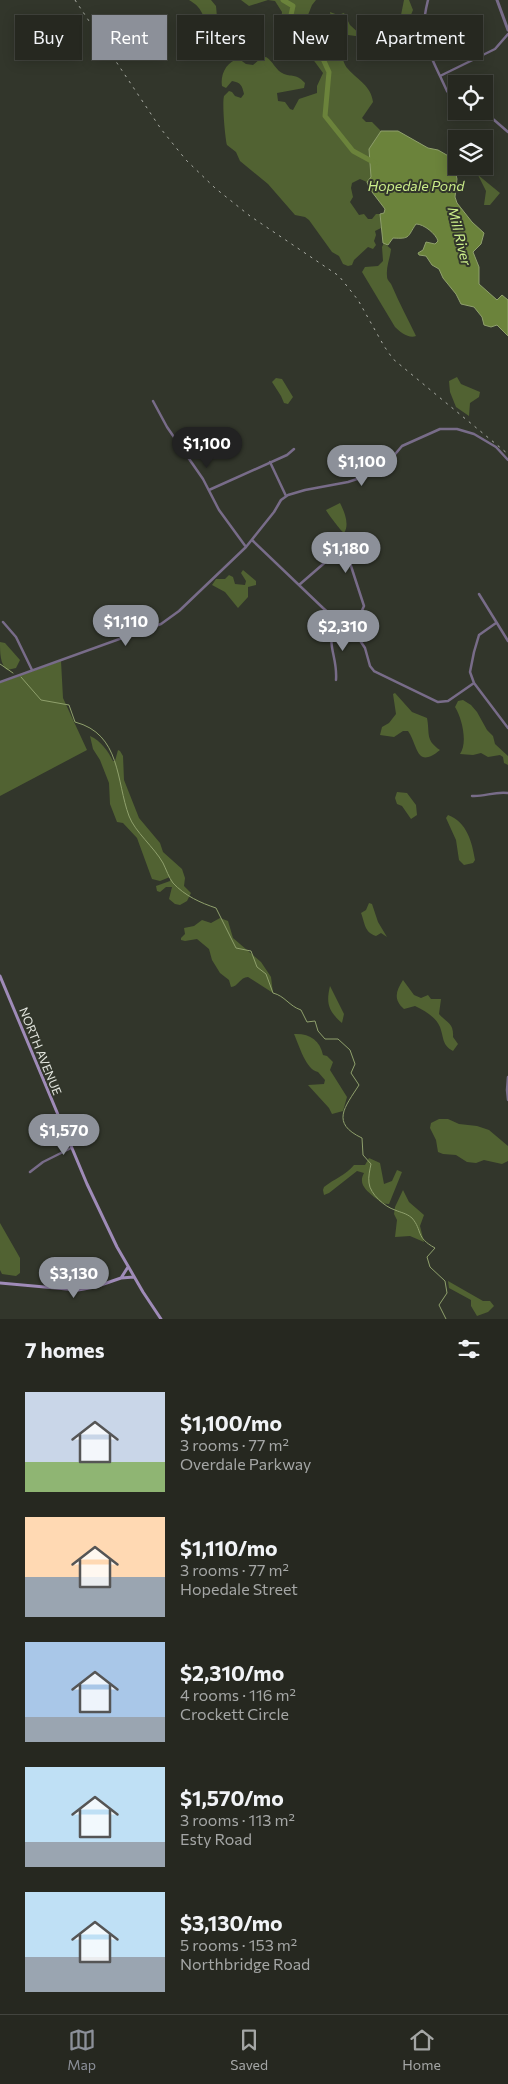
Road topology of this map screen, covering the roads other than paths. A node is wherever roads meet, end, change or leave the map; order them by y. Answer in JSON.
{"nodes":[{"id":1,"x":428,"y":0,"type":"edge"},
{"id":2,"x":497,"y":0,"type":"edge"},
{"id":3,"x":508,"y":16,"type":"edge"},
{"id":4,"x":502,"y":18,"type":"junction"},
{"id":5,"x":508,"y":30,"type":"edge"},
{"id":6,"x":508,"y":34,"type":"edge"},
{"id":7,"x":440,"y":76,"type":"junction"},
{"id":8,"x":448,"y":92,"type":"edge"},
{"id":9,"x":493,"y":119,"type":"edge"},
{"id":10,"x":508,"y":132,"type":"edge"},
{"id":11,"x":153,"y":401,"type":"dead end"},
{"id":12,"x":294,"y":448,"type":"dead end"},
{"id":13,"x":508,"y":460,"type":"edge"},
{"id":14,"x":270,"y":462,"type":"junction"},
{"id":15,"x":209,"y":490,"type":"junction"},
{"id":16,"x":286,"y":496,"type":"junction"},
{"id":17,"x":252,"y":540,"type":"junction"},
{"id":18,"x":246,"y":547,"type":"junction"},
{"id":19,"x":299,"y":585,"type":"junction"},
{"id":20,"x":479,"y":594,"type":"dead end"},
{"id":21,"x":337,"y":620,"type":"junction"},
{"id":22,"x":3,"y":622,"type":"dead end"},
{"id":23,"x":496,"y":623,"type":"junction"},
{"id":24,"x":349,"y":630,"type":"junction"},
{"id":25,"x":508,"y":641,"type":"edge"},
{"id":26,"x":32,"y":670,"type":"junction"},
{"id":27,"x":336,"y":680,"type":"dead end"},
{"id":28,"x":0,"y":682,"type":"edge"},
{"id":29,"x":474,"y":683,"type":"junction"},
{"id":30,"x":508,"y":728,"type":"edge"},
{"id":31,"x":508,"y":793,"type":"edge"},
{"id":32,"x":472,"y":796,"type":"dead end"},
{"id":33,"x":0,"y":976,"type":"edge"},
{"id":34,"x":508,"y":1077,"type":"edge"},
{"id":35,"x":508,"y":1100,"type":"edge"},
{"id":36,"x":71,"y":1148,"type":"junction"},
{"id":37,"x":30,"y":1172,"type":"dead end"},
{"id":38,"x":128,"y":1267,"type":"junction"},
{"id":39,"x":134,"y":1277,"type":"junction"},
{"id":40,"x":121,"y":1278,"type":"junction"},
{"id":41,"x":0,"y":1283,"type":"edge"},
{"id":42,"x":161,"y":1319,"type":"edge"}],
"edges":[{"from":1,"to":7,"type":"street"},
{"from":2,"to":4,"type":"street"},
{"from":3,"to":4,"type":"street"},
{"from":4,"to":5,"type":"street"},
{"from":6,"to":7,"type":"street"},
{"from":7,"to":8,"type":"street"},
{"from":9,"to":10,"type":"street"},
{"from":11,"to":15,"type":"street"},
{"from":12,"to":14,"type":"street"},
{"from":13,"to":16,"type":"street"},
{"from":14,"to":15,"type":"street"},
{"from":14,"to":16,"type":"street"},
{"from":15,"to":18,"type":"street"},
{"from":16,"to":17,"type":"street"},
{"from":17,"to":18,"type":"street"},
{"from":17,"to":19,"type":"street"},
{"from":18,"to":26,"type":"street"},
{"from":19,"to":21,"type":"street"},
{"from":19,"to":24,"type":"street"},
{"from":20,"to":23,"type":"street"},
{"from":21,"to":24,"type":"street"},
{"from":21,"to":27,"type":"street"},
{"from":22,"to":26,"type":"street"},
{"from":23,"to":25,"type":"street"},
{"from":23,"to":29,"type":"street"},
{"from":24,"to":29,"type":"street"},
{"from":26,"to":28,"type":"street"},
{"from":29,"to":30,"type":"street"},
{"from":31,"to":32,"type":"street"},
{"from":33,"to":36,"type":"main road","name":"NORTH AVENUE"},
{"from":34,"to":35,"type":"street"},
{"from":36,"to":37,"type":"street"},
{"from":36,"to":38,"type":"main road","name":"NORTH AVENUE"},
{"from":38,"to":39,"type":"main road","name":"NORTH AVENUE"},
{"from":38,"to":40,"type":"main road"},
{"from":39,"to":40,"type":"main road"},
{"from":39,"to":42,"type":"main road","name":"NORTH AVENUE"},
{"from":40,"to":41,"type":"main road"}]}
